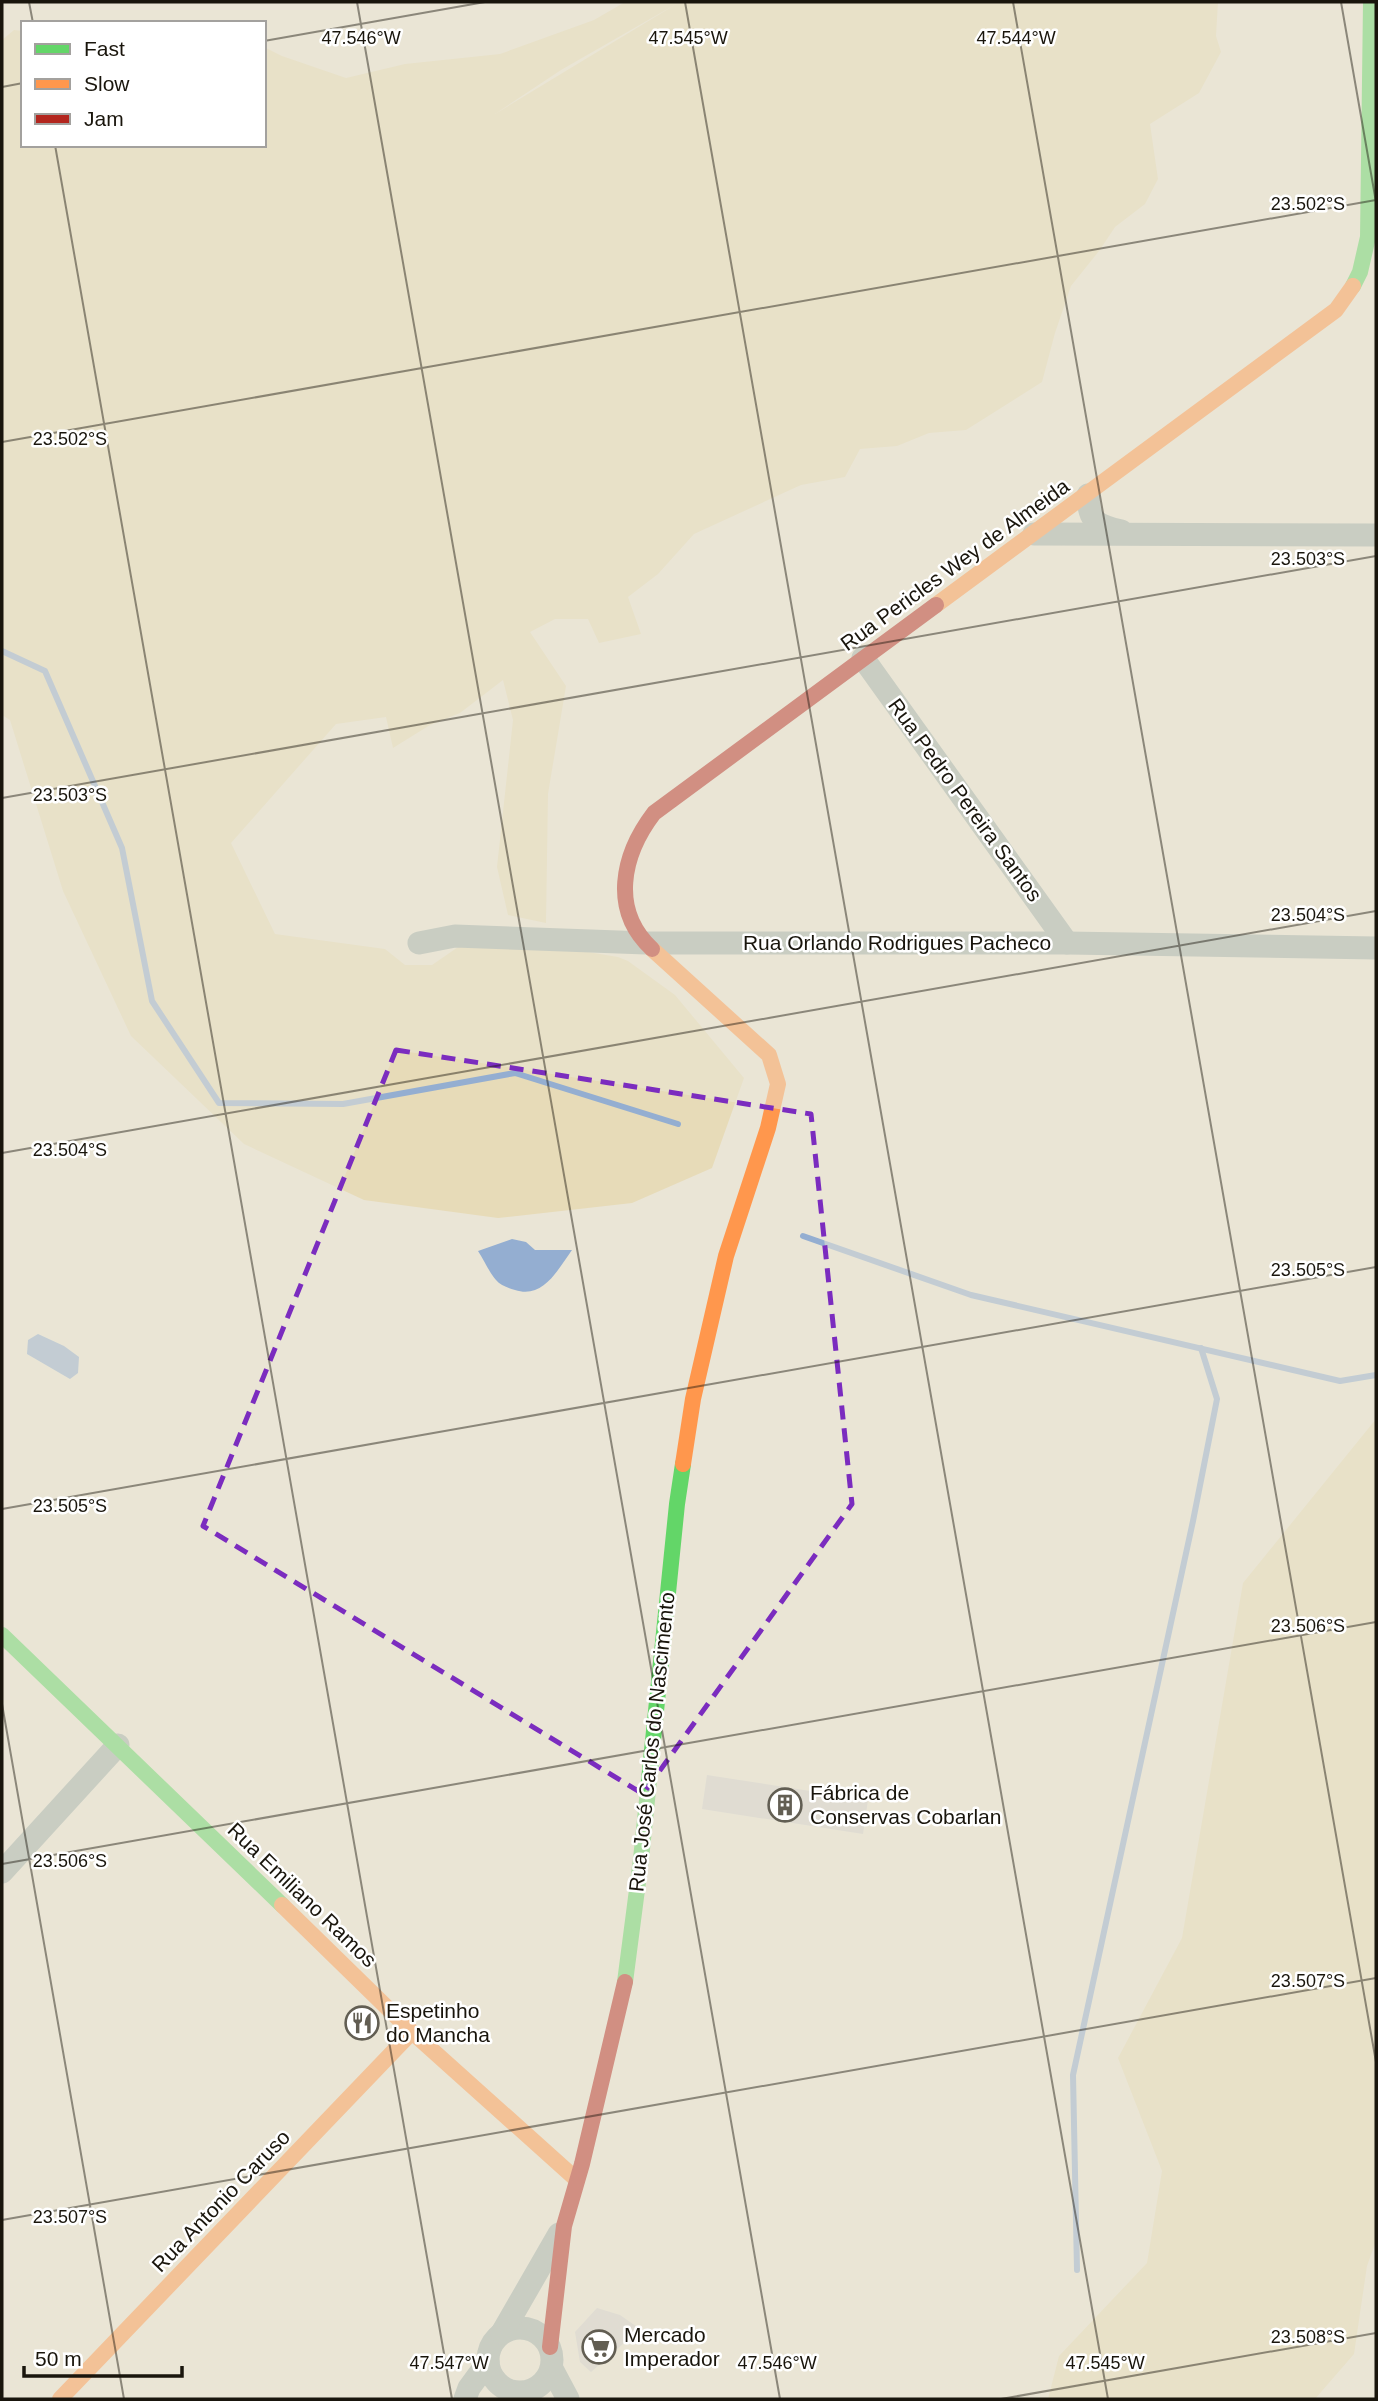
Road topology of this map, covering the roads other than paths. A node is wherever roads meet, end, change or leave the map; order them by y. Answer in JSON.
{"nodes":[{"id":1,"x":1371,"y":2,"type":"edge"},
{"id":2,"x":1088,"y":495,"type":"junction"},
{"id":3,"x":1034,"y":534,"type":"junction"},
{"id":4,"x":1138,"y":535,"type":"junction"},
{"id":5,"x":1376,"y":535,"type":"edge"},
{"id":6,"x":863,"y":658,"type":"junction"},
{"id":7,"x":419,"y":943,"type":"dead end"},
{"id":8,"x":646,"y":943,"type":"junction"},
{"id":9,"x":1067,"y":943,"type":"junction"},
{"id":10,"x":1376,"y":948,"type":"edge"},
{"id":11,"x":768,"y":1128,"type":"joint"},
{"id":12,"x":2,"y":1635,"type":"edge"},
{"id":13,"x":118,"y":1745,"type":"junction"},
{"id":14,"x":2,"y":1871,"type":"edge"},
{"id":15,"x":412,"y":2032,"type":"junction"},
{"id":16,"x":577,"y":2180,"type":"junction"},
{"id":17,"x":564,"y":2226,"type":"junction"},
{"id":18,"x":502,"y":2333,"type":"junction"},
{"id":19,"x":551,"y":2358,"type":"junction"},
{"id":20,"x":488,"y":2362,"type":"junction"},
{"id":21,"x":521,"y":2395,"type":"edge"},
{"id":22,"x":60,"y":2399,"type":"edge"},
{"id":23,"x":465,"y":2399,"type":"edge"},
{"id":24,"x":568,"y":2399,"type":"edge"}],
"edges":[{"from":1,"to":2,"type":"street","name":"Rua Pericles Wey de Almeida"},
{"from":2,"to":3,"type":"street","name":"Rua Pericles Wey de Almeida"},
{"from":2,"to":4,"type":"street"},
{"from":3,"to":4,"type":"street"},
{"from":3,"to":6,"type":"street","name":"Rua Pericles Wey de Almeida"},
{"from":4,"to":5,"type":"street"},
{"from":6,"to":8,"type":"street","name":"Rua Pericles Wey de Almeida"},
{"from":6,"to":9,"type":"street","name":"Rua Pedro Pereira Santos"},
{"from":7,"to":8,"type":"street","name":"Rua Orlando Rodrigues Pacheco"},
{"from":8,"to":9,"type":"street","name":"Rua Orlando Rodrigues Pacheco"},
{"from":8,"to":11,"type":"street","name":"Rua Pericles Wey de Almeida"},
{"from":9,"to":10,"type":"street","name":"Rua Orlando Rodrigues Pacheco"},
{"from":11,"to":16,"type":"street","name":"Rua José Carlos do Nascimento"},
{"from":12,"to":13,"type":"street","name":"Rua Emiliano Ramos"},
{"from":13,"to":14,"type":"street"},
{"from":13,"to":15,"type":"street","name":"Rua Emiliano Ramos"},
{"from":15,"to":16,"type":"street","name":"Rua Emiliano Ramos"},
{"from":15,"to":22,"type":"street","name":"Rua Antonio Caruso"},
{"from":16,"to":17,"type":"street","name":"Rua José Carlos do Nascimento"},
{"from":17,"to":18,"type":"street","name":"Rua José Carlos do Nascimento"},
{"from":17,"to":19,"type":"street","name":"Rua José Carlos do Nascimento"},
{"from":18,"to":19,"type":"street"},
{"from":18,"to":20,"type":"street"},
{"from":19,"to":21,"type":"street"},
{"from":19,"to":24,"type":"street"},
{"from":20,"to":21,"type":"street"},
{"from":20,"to":23,"type":"street"}]}
